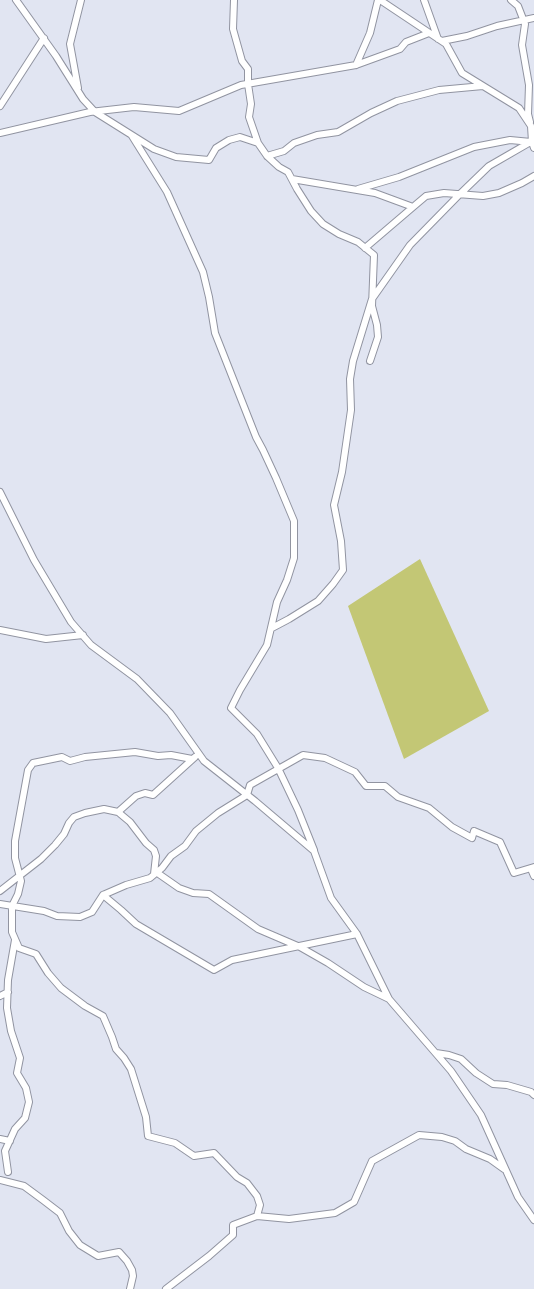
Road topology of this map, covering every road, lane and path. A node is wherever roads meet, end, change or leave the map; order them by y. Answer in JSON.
{"nodes":[{"id":1,"x":16,"y":0,"type":"edge"},
{"id":2,"x":81,"y":0,"type":"edge"},
{"id":3,"x":234,"y":0,"type":"edge"},
{"id":4,"x":391,"y":0,"type":"edge"},
{"id":5,"x":424,"y":0,"type":"edge"},
{"id":6,"x":511,"y":0,"type":"edge"},
{"id":7,"x":380,"y":1,"type":"edge"},
{"id":8,"x":534,"y":18,"type":"edge"},
{"id":9,"x":524,"y":21,"type":"junction"},
{"id":10,"x":429,"y":33,"type":"junction"},
{"id":11,"x":44,"y":38,"type":"junction"},
{"id":12,"x":440,"y":40,"type":"junction"},
{"id":13,"x":356,"y":65,"type":"junction"},
{"id":14,"x":248,"y":84,"type":"junction"},
{"id":15,"x":483,"y":86,"type":"junction"},
{"id":16,"x":79,"y":93,"type":"junction"},
{"id":17,"x":0,"y":106,"type":"edge"},
{"id":18,"x":95,"y":112,"type":"junction"},
{"id":19,"x":531,"y":126,"type":"junction"},
{"id":20,"x":0,"y":133,"type":"edge"},
{"id":21,"x":132,"y":136,"type":"junction"},
{"id":22,"x":258,"y":143,"type":"junction"},
{"id":23,"x":533,"y":143,"type":"edge"},
{"id":24,"x":268,"y":156,"type":"junction"},
{"id":25,"x":534,"y":176,"type":"edge"},
{"id":26,"x":292,"y":179,"type":"junction"},
{"id":27,"x":357,"y":189,"type":"junction"},
{"id":28,"x":459,"y":195,"type":"junction"},
{"id":29,"x":413,"y":207,"type":"junction"},
{"id":30,"x":365,"y":248,"type":"junction"},
{"id":31,"x":372,"y":299,"type":"junction"},
{"id":32,"x":370,"y":361,"type":"dead end"},
{"id":33,"x":0,"y":492,"type":"edge"},
{"id":34,"x":272,"y":628,"type":"junction"},
{"id":35,"x":0,"y":630,"type":"edge"},
{"id":36,"x":83,"y":635,"type":"junction"},
{"id":37,"x":199,"y":753,"type":"junction"},
{"id":38,"x":192,"y":759,"type":"junction"},
{"id":39,"x":278,"y":768,"type":"junction"},
{"id":40,"x":247,"y":795,"type":"junction"},
{"id":41,"x":118,"y":812,"type":"junction"},
{"id":42,"x":314,"y":851,"type":"junction"},
{"id":43,"x":533,"y":867,"type":"edge"},
{"id":44,"x":155,"y":873,"type":"junction"},
{"id":45,"x":19,"y":875,"type":"junction"},
{"id":46,"x":534,"y":876,"type":"edge"},
{"id":47,"x":512,"y":878,"type":"dead end"},
{"id":48,"x":0,"y":891,"type":"edge"},
{"id":49,"x":103,"y":895,"type":"junction"},
{"id":50,"x":0,"y":904,"type":"edge"},
{"id":51,"x":12,"y":906,"type":"junction"},
{"id":52,"x":358,"y":934,"type":"junction"},
{"id":53,"x":15,"y":939,"type":"junction"},
{"id":54,"x":300,"y":947,"type":"junction"},
{"id":55,"x":8,"y":992,"type":"junction"},
{"id":56,"x":0,"y":996,"type":"edge"},
{"id":57,"x":389,"y":999,"type":"junction"},
{"id":58,"x":436,"y":1053,"type":"junction"},
{"id":59,"x":534,"y":1095,"type":"edge"},
{"id":60,"x":0,"y":1139,"type":"edge"},
{"id":61,"x":10,"y":1141,"type":"junction"},
{"id":62,"x":505,"y":1170,"type":"junction"},
{"id":63,"x":8,"y":1172,"type":"dead end"},
{"id":64,"x":0,"y":1180,"type":"edge"},
{"id":65,"x":257,"y":1216,"type":"junction"},
{"id":66,"x":534,"y":1220,"type":"edge"},
{"id":67,"x":130,"y":1289,"type":"edge"},
{"id":68,"x":166,"y":1289,"type":"edge"}],
"edges":[{"from":1,"to":11,"type":"street"},
{"from":2,"to":16,"type":"street"},
{"from":3,"to":14,"type":"street"},
{"from":4,"to":7,"type":"street"},
{"from":5,"to":12,"type":"street"},
{"from":6,"to":9,"type":"street"},
{"from":7,"to":10,"type":"street"},
{"from":7,"to":13,"type":"street"},
{"from":8,"to":9,"type":"street"},
{"from":9,"to":12,"type":"street"},
{"from":9,"to":19,"type":"street"},
{"from":10,"to":12,"type":"street"},
{"from":10,"to":13,"type":"street"},
{"from":11,"to":16,"type":"street"},
{"from":11,"to":17,"type":"street"},
{"from":12,"to":15,"type":"street"},
{"from":13,"to":14,"type":"street"},
{"from":14,"to":18,"type":"street"},
{"from":14,"to":22,"type":"street"},
{"from":15,"to":19,"type":"street"},
{"from":15,"to":24,"type":"street"},
{"from":16,"to":18,"type":"street"},
{"from":18,"to":20,"type":"street"},
{"from":18,"to":21,"type":"street"},
{"from":19,"to":23,"type":"street"},
{"from":21,"to":22,"type":"street"},
{"from":21,"to":34,"type":"street"},
{"from":22,"to":24,"type":"street"},
{"from":23,"to":27,"type":"street"},
{"from":23,"to":28,"type":"street"},
{"from":24,"to":26,"type":"street"},
{"from":25,"to":28,"type":"street"},
{"from":26,"to":27,"type":"street"},
{"from":26,"to":30,"type":"street"},
{"from":27,"to":29,"type":"street"},
{"from":28,"to":29,"type":"street"},
{"from":28,"to":31,"type":"street"},
{"from":29,"to":30,"type":"street"},
{"from":30,"to":31,"type":"street"},
{"from":31,"to":32,"type":"street"},
{"from":31,"to":34,"type":"street"},
{"from":33,"to":36,"type":"street"},
{"from":34,"to":39,"type":"street"},
{"from":35,"to":36,"type":"street"},
{"from":36,"to":37,"type":"street"},
{"from":37,"to":38,"type":"street"},
{"from":37,"to":40,"type":"street"},
{"from":38,"to":41,"type":"street"},
{"from":38,"to":45,"type":"street"},
{"from":39,"to":40,"type":"street"},
{"from":39,"to":42,"type":"street"},
{"from":39,"to":43,"type":"street"},
{"from":40,"to":42,"type":"street"},
{"from":40,"to":44,"type":"street"},
{"from":41,"to":44,"type":"street"},
{"from":41,"to":45,"type":"street"},
{"from":42,"to":52,"type":"street"},
{"from":43,"to":46,"type":"street"},
{"from":43,"to":47,"type":"street"},
{"from":44,"to":49,"type":"street"},
{"from":44,"to":54,"type":"street"},
{"from":45,"to":48,"type":"street"},
{"from":45,"to":51,"type":"street"},
{"from":49,"to":51,"type":"street"},
{"from":49,"to":54,"type":"street"},
{"from":50,"to":51,"type":"street"},
{"from":51,"to":53,"type":"street"},
{"from":52,"to":54,"type":"street"},
{"from":52,"to":57,"type":"street"},
{"from":53,"to":55,"type":"street"},
{"from":53,"to":65,"type":"street"},
{"from":54,"to":57,"type":"street"},
{"from":55,"to":56,"type":"street"},
{"from":55,"to":61,"type":"street"},
{"from":57,"to":58,"type":"street"},
{"from":58,"to":59,"type":"street"},
{"from":58,"to":62,"type":"street"},
{"from":60,"to":61,"type":"street"},
{"from":61,"to":63,"type":"street"},
{"from":62,"to":65,"type":"street"},
{"from":62,"to":66,"type":"street"},
{"from":64,"to":67,"type":"street"},
{"from":65,"to":68,"type":"street"}]}
